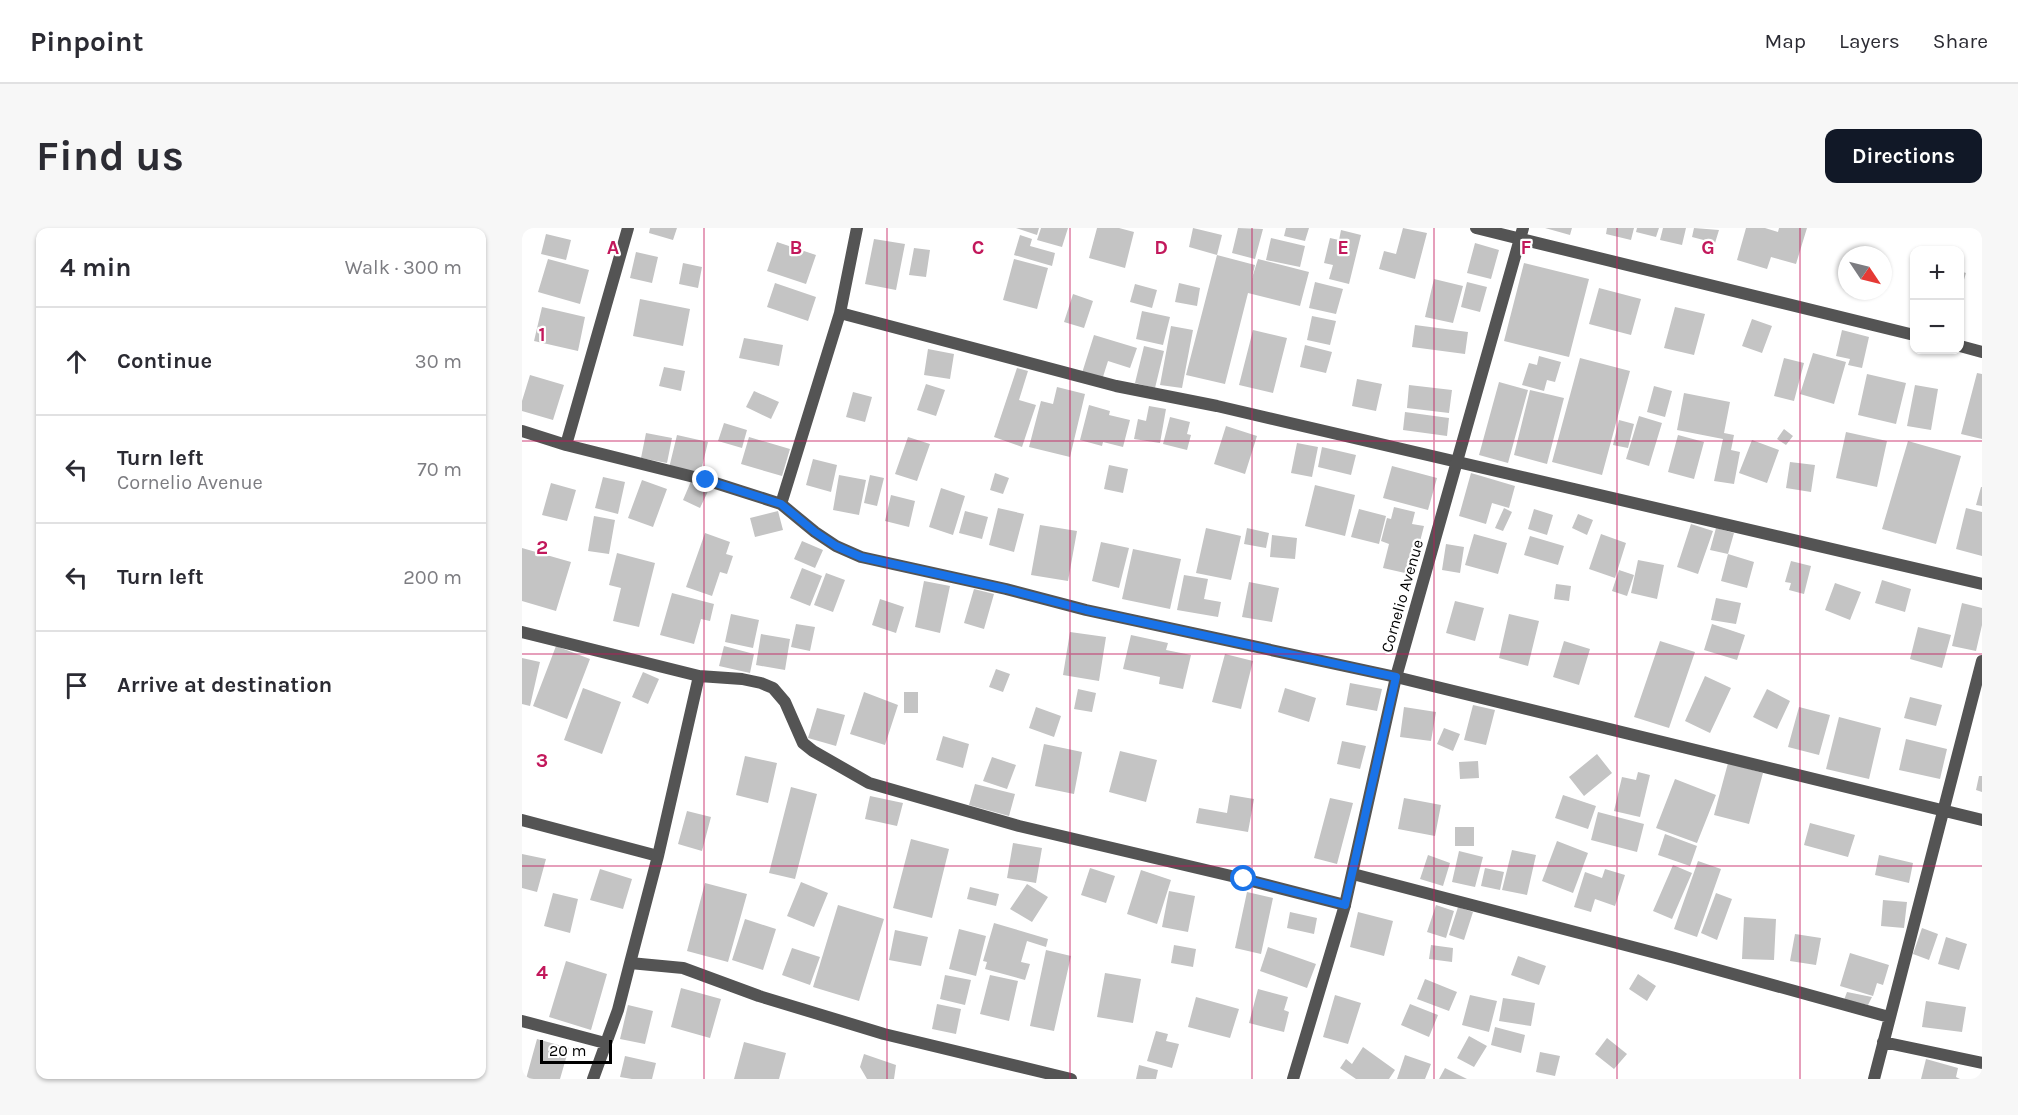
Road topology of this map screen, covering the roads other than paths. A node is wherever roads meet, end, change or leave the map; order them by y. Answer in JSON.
{"nodes":[{"id":1,"x":628,"y":228,"type":"edge"},
{"id":2,"x":857,"y":228,"type":"edge"},
{"id":3,"x":1476,"y":228,"type":"edge"},
{"id":4,"x":1522,"y":234,"type":"edge"},
{"id":5,"x":840,"y":313,"type":"junction"},
{"id":6,"x":1910,"y":334,"type":"edge"},
{"id":7,"x":1964,"y":347,"type":"edge"},
{"id":8,"x":1982,"y":352,"type":"edge"},
{"id":9,"x":522,"y":431,"type":"edge"},
{"id":10,"x":566,"y":446,"type":"junction"},
{"id":11,"x":1457,"y":463,"type":"junction"},
{"id":12,"x":781,"y":504,"type":"junction"},
{"id":13,"x":1982,"y":584,"type":"edge"},
{"id":14,"x":522,"y":632,"type":"edge"},
{"id":15,"x":1982,"y":661,"type":"edge"},
{"id":16,"x":699,"y":676,"type":"junction"},
{"id":17,"x":1396,"y":677,"type":"junction"},
{"id":18,"x":1945,"y":811,"type":"junction"},
{"id":19,"x":522,"y":820,"type":"edge"},
{"id":20,"x":1982,"y":820,"type":"edge"},
{"id":21,"x":658,"y":856,"type":"junction"},
{"id":22,"x":1353,"y":874,"type":"junction"},
{"id":23,"x":1345,"y":905,"type":"junction"},
{"id":24,"x":630,"y":963,"type":"junction"},
{"id":25,"x":1889,"y":1017,"type":"junction"},
{"id":26,"x":522,"y":1022,"type":"edge"},
{"id":27,"x":1882,"y":1042,"type":"junction"},
{"id":28,"x":605,"y":1043,"type":"junction"},
{"id":29,"x":1982,"y":1063,"type":"edge"},
{"id":30,"x":593,"y":1079,"type":"edge"},
{"id":31,"x":1071,"y":1079,"type":"edge"},
{"id":32,"x":1293,"y":1079,"type":"edge"},
{"id":33,"x":1874,"y":1079,"type":"edge"}],
"edges":[{"from":1,"to":10,"type":"street"},
{"from":2,"to":5,"type":"street"},
{"from":3,"to":4,"type":"street"},
{"from":4,"to":6,"type":"street"},
{"from":4,"to":11,"type":"street","name":"Cornelio Avenue"},
{"from":5,"to":11,"type":"street"},
{"from":5,"to":12,"type":"street"},
{"from":7,"to":8,"type":"street"},
{"from":9,"to":10,"type":"street"},
{"from":10,"to":12,"type":"street"},
{"from":11,"to":13,"type":"street"},
{"from":11,"to":17,"type":"street","name":"Cornelio Avenue"},
{"from":12,"to":17,"type":"street"},
{"from":14,"to":16,"type":"street"},
{"from":15,"to":18,"type":"street"},
{"from":16,"to":21,"type":"street"},
{"from":16,"to":23,"type":"street"},
{"from":17,"to":18,"type":"street"},
{"from":17,"to":22,"type":"street","name":"Cornelio Avenue"},
{"from":18,"to":20,"type":"street"},
{"from":18,"to":25,"type":"street"},
{"from":19,"to":21,"type":"street"},
{"from":21,"to":24,"type":"street"},
{"from":22,"to":23,"type":"street","name":"Cornelio Avenue"},
{"from":22,"to":25,"type":"street"},
{"from":23,"to":32,"type":"street","name":"Cornelio Avenue"},
{"from":24,"to":28,"type":"street"},
{"from":24,"to":31,"type":"street"},
{"from":25,"to":27,"type":"street"},
{"from":26,"to":28,"type":"street"},
{"from":27,"to":29,"type":"street"},
{"from":27,"to":33,"type":"street"},
{"from":28,"to":30,"type":"street"}]}
